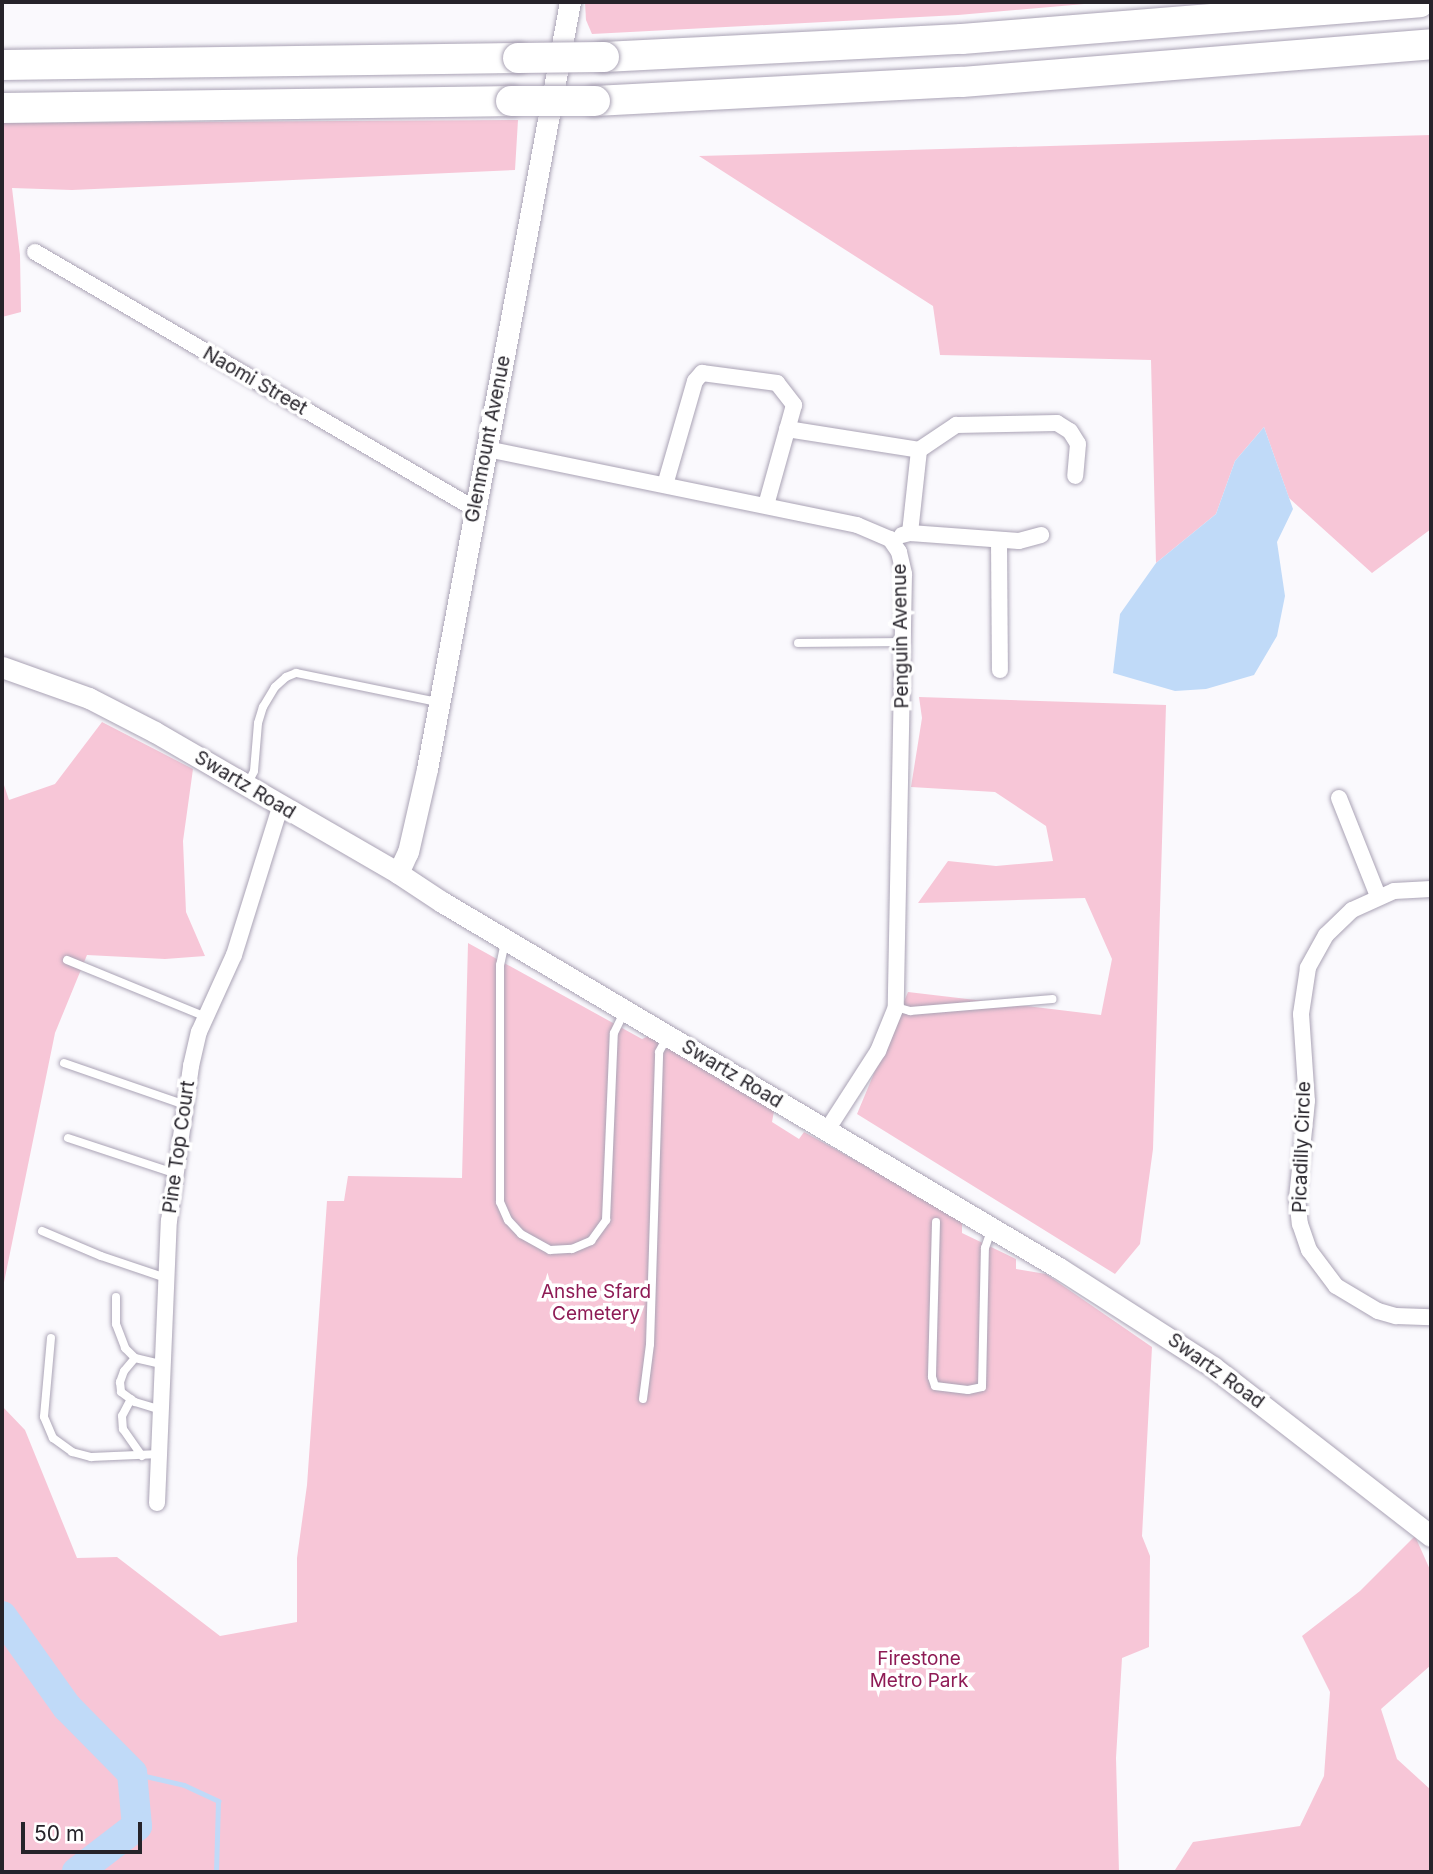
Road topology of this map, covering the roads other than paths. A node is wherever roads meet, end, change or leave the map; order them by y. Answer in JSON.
{"nodes":[{"id":1,"x":570,"y":2,"type":"edge"},
{"id":2,"x":1420,"y":2,"type":"edge"},
{"id":3,"x":1431,"y":44,"type":"edge"},
{"id":4,"x":2,"y":65,"type":"edge"},
{"id":5,"x":2,"y":108,"type":"edge"},
{"id":6,"x":35,"y":252,"type":"dead end"},
{"id":7,"x":788,"y":429,"type":"junction"},
{"id":8,"x":487,"y":449,"type":"junction"},
{"id":9,"x":919,"y":450,"type":"junction"},
{"id":10,"x":1074,"y":476,"type":"dead end"},
{"id":11,"x":665,"y":485,"type":"junction"},
{"id":12,"x":766,"y":505,"type":"junction"},
{"id":13,"x":475,"y":509,"type":"junction"},
{"id":14,"x":910,"y":533,"type":"junction"},
{"id":15,"x":1041,"y":535,"type":"dead end"},
{"id":16,"x":890,"y":539,"type":"junction"},
{"id":17,"x":999,"y":540,"type":"junction"},
{"id":18,"x":903,"y":642,"type":"junction"},
{"id":19,"x":798,"y":643,"type":"dead end"},
{"id":20,"x":2,"y":667,"type":"edge"},
{"id":21,"x":1000,"y":670,"type":"dead end"},
{"id":22,"x":439,"y":703,"type":"junction"},
{"id":23,"x":246,"y":786,"type":"junction"},
{"id":24,"x":1339,"y":798,"type":"dead end"},
{"id":25,"x":280,"y":807,"type":"junction"},
{"id":26,"x":398,"y":873,"type":"junction"},
{"id":27,"x":1431,"y":889,"type":"edge"},
{"id":28,"x":1378,"y":896,"type":"junction"},
{"id":29,"x":506,"y":939,"type":"junction"},
{"id":30,"x":67,"y":960,"type":"dead end"},
{"id":31,"x":1052,"y":999,"type":"dead end"},
{"id":32,"x":896,"y":1007,"type":"junction"},
{"id":33,"x":625,"y":1010,"type":"junction"},
{"id":34,"x":206,"y":1017,"type":"junction"},
{"id":35,"x":668,"y":1036,"type":"junction"},
{"id":36,"x":64,"y":1063,"type":"dead end"},
{"id":37,"x":185,"y":1105,"type":"junction"},
{"id":38,"x":827,"y":1130,"type":"junction"},
{"id":39,"x":68,"y":1138,"type":"dead end"},
{"id":40,"x":174,"y":1173,"type":"junction"},
{"id":41,"x":936,"y":1222,"type":"dead end"},
{"id":42,"x":992,"y":1228,"type":"junction"},
{"id":43,"x":42,"y":1231,"type":"dead end"},
{"id":44,"x":166,"y":1278,"type":"junction"},
{"id":45,"x":116,"y":1297,"type":"dead end"},
{"id":46,"x":1431,"y":1317,"type":"edge"},
{"id":47,"x":51,"y":1338,"type":"dead end"},
{"id":48,"x":135,"y":1359,"type":"junction"},
{"id":49,"x":162,"y":1364,"type":"junction"},
{"id":50,"x":131,"y":1399,"type":"junction"},
{"id":51,"x":643,"y":1399,"type":"dead end"},
{"id":52,"x":161,"y":1410,"type":"junction"},
{"id":53,"x":160,"y":1454,"type":"junction"},
{"id":54,"x":142,"y":1456,"type":"junction"},
{"id":55,"x":157,"y":1503,"type":"dead end"},
{"id":56,"x":1431,"y":1536,"type":"edge"}],
"edges":[{"from":1,"to":8,"type":"street","name":"Glenmount Avenue"},
{"from":2,"to":4,"type":"highway","bridge":true},
{"from":3,"to":5,"type":"highway","bridge":true},
{"from":6,"to":13,"type":"street","name":"Naomi Street"},
{"from":7,"to":9,"type":"street"},
{"from":7,"to":11,"type":"street"},
{"from":7,"to":12,"type":"street"},
{"from":8,"to":11,"type":"street","name":"Penguin Avenue"},
{"from":8,"to":13,"type":"street","name":"Glenmount Avenue"},
{"from":9,"to":10,"type":"street"},
{"from":9,"to":14,"type":"street"},
{"from":11,"to":12,"type":"street","name":"Penguin Avenue"},
{"from":12,"to":16,"type":"street","name":"Penguin Avenue"},
{"from":13,"to":22,"type":"street","name":"Glenmount Avenue"},
{"from":14,"to":16,"type":"street"},
{"from":14,"to":17,"type":"street"},
{"from":15,"to":17,"type":"street"},
{"from":16,"to":18,"type":"street","name":"Penguin Avenue"},
{"from":17,"to":21,"type":"street"},
{"from":18,"to":19,"type":"lane"},
{"from":18,"to":32,"type":"street","name":"Penguin Avenue"},
{"from":20,"to":23,"type":"street","name":"Swartz Road"},
{"from":22,"to":23,"type":"lane"},
{"from":22,"to":26,"type":"street","name":"Glenmount Avenue"},
{"from":23,"to":25,"type":"street","name":"Swartz Road"},
{"from":24,"to":28,"type":"street"},
{"from":25,"to":26,"type":"street","name":"Swartz Road"},
{"from":25,"to":34,"type":"street","name":"Pine Top Court"},
{"from":26,"to":29,"type":"street","name":"Swartz Road"},
{"from":27,"to":28,"type":"street","name":"Picadilly Circle"},
{"from":28,"to":46,"type":"street","name":"Picadilly Circle"},
{"from":29,"to":33,"type":"street","name":"Swartz Road"},
{"from":29,"to":33,"type":"lane"},
{"from":30,"to":34,"type":"lane"},
{"from":31,"to":32,"type":"lane"},
{"from":32,"to":38,"type":"street","name":"Penguin Avenue"},
{"from":33,"to":35,"type":"street","name":"Swartz Road"},
{"from":34,"to":37,"type":"street","name":"Pine Top Court"},
{"from":35,"to":38,"type":"street","name":"Swartz Road"},
{"from":35,"to":51,"type":"lane"},
{"from":36,"to":37,"type":"lane"},
{"from":37,"to":40,"type":"street","name":"Pine Top Court"},
{"from":38,"to":42,"type":"street","name":"Swartz Road"},
{"from":39,"to":40,"type":"lane"},
{"from":40,"to":44,"type":"street","name":"Pine Top Court"},
{"from":41,"to":42,"type":"lane"},
{"from":42,"to":56,"type":"street","name":"Swartz Road"},
{"from":43,"to":44,"type":"lane"},
{"from":44,"to":49,"type":"street","name":"Pine Top Court"},
{"from":45,"to":48,"type":"lane"},
{"from":47,"to":54,"type":"lane"},
{"from":48,"to":49,"type":"lane"},
{"from":48,"to":50,"type":"lane"},
{"from":49,"to":52,"type":"street","name":"Pine Top Court"},
{"from":50,"to":52,"type":"lane"},
{"from":50,"to":54,"type":"lane"},
{"from":52,"to":53,"type":"street","name":"Pine Top Court"},
{"from":53,"to":54,"type":"lane"},
{"from":53,"to":55,"type":"street","name":"Pine Top Court"}]}
